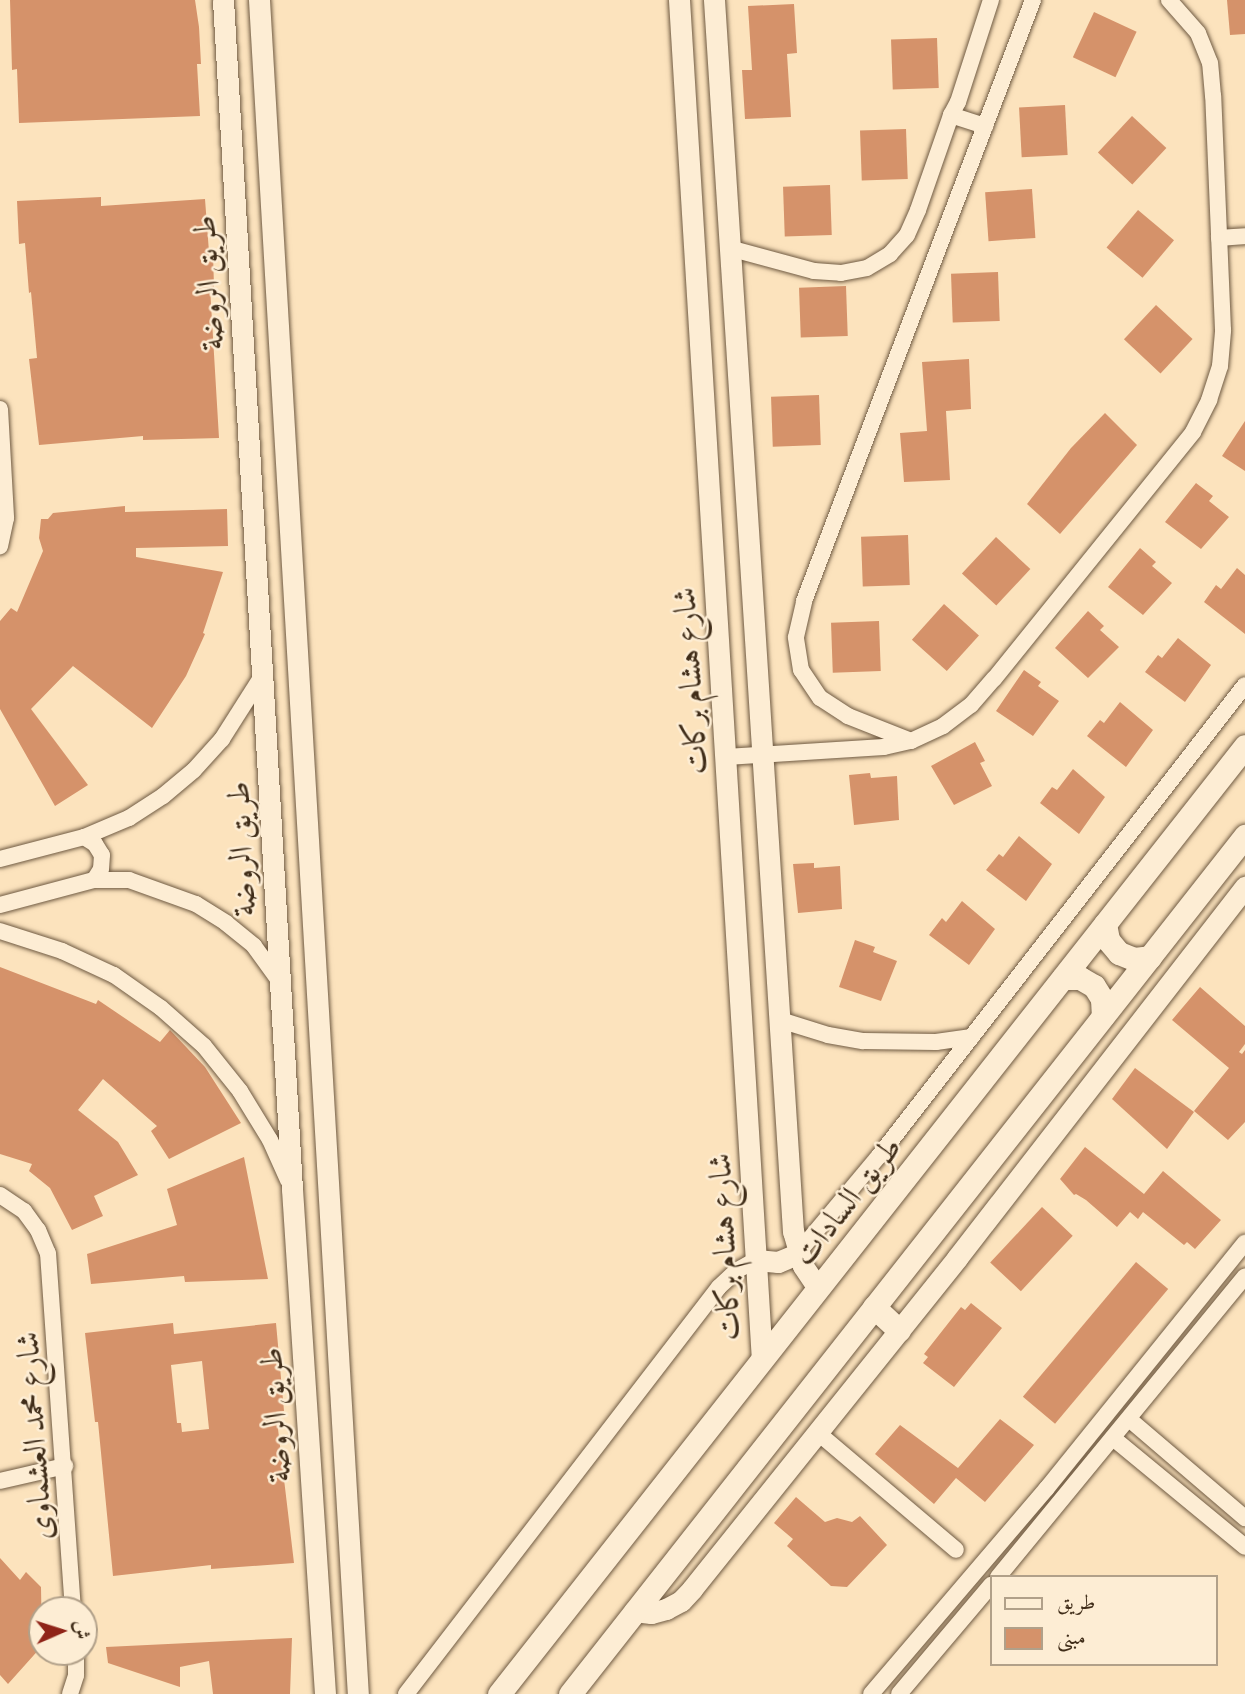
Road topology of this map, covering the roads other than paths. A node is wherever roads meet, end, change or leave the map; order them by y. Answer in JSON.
{"nodes":[{"id":1,"x":223,"y":0,"type":"edge"},
{"id":2,"x":259,"y":0,"type":"edge"},
{"id":3,"x":679,"y":0,"type":"edge"},
{"id":4,"x":714,"y":0,"type":"edge"},
{"id":5,"x":991,"y":0,"type":"edge"},
{"id":6,"x":1033,"y":0,"type":"edge"},
{"id":7,"x":1169,"y":0,"type":"edge"},
{"id":8,"x":951,"y":114,"type":"junction"},
{"id":9,"x":721,"y":120,"type":"junction"},
{"id":10,"x":686,"y":123,"type":"junction"},
{"id":11,"x":985,"y":126,"type":"junction"},
{"id":12,"x":267,"y":127,"type":"junction"},
{"id":13,"x":231,"y":129,"type":"junction"},
{"id":14,"x":270,"y":199,"type":"junction"},
{"id":15,"x":235,"y":204,"type":"junction"},
{"id":16,"x":1245,"y":236,"type":"edge"},
{"id":17,"x":1219,"y":238,"type":"junction"},
{"id":18,"x":729,"y":248,"type":"junction"},
{"id":19,"x":0,"y":409,"type":"edge"},
{"id":20,"x":0,"y":546,"type":"edge"},
{"id":21,"x":264,"y":674,"type":"junction"},
{"id":22,"x":1245,"y":685,"type":"edge"},
{"id":23,"x":911,"y":741,"type":"junction"},
{"id":24,"x":1245,"y":746,"type":"edge"},
{"id":25,"x":761,"y":755,"type":"junction"},
{"id":26,"x":726,"y":757,"type":"junction"},
{"id":27,"x":1245,"y":836,"type":"edge"},
{"id":28,"x":84,"y":837,"type":"junction"},
{"id":29,"x":0,"y":859,"type":"edge"},
{"id":30,"x":93,"y":880,"type":"junction"},
{"id":31,"x":1245,"y":887,"type":"edge"},
{"id":32,"x":0,"y":905,"type":"edge"},
{"id":33,"x":1105,"y":924,"type":"junction"},
{"id":34,"x":0,"y":931,"type":"edge"},
{"id":35,"x":1150,"y":957,"type":"junction"},
{"id":36,"x":1063,"y":978,"type":"junction"},
{"id":37,"x":280,"y":982,"type":"junction"},
{"id":38,"x":1103,"y":1016,"type":"junction"},
{"id":39,"x":780,"y":1020,"type":"junction"},
{"id":40,"x":972,"y":1037,"type":"junction"},
{"id":41,"x":292,"y":1189,"type":"junction"},
{"id":42,"x":0,"y":1195,"type":"edge"},
{"id":43,"x":1245,"y":1243,"type":"edge"},
{"id":44,"x":797,"y":1254,"type":"junction"},
{"id":45,"x":757,"y":1260,"type":"junction"},
{"id":46,"x":1245,"y":1276,"type":"edge"},
{"id":47,"x":818,"y":1288,"type":"junction"},
{"id":48,"x":874,"y":1307,"type":"junction"},
{"id":49,"x":899,"y":1330,"type":"junction"},
{"id":50,"x":1152,"y":1357,"type":"junction"},
{"id":51,"x":762,"y":1359,"type":"junction"},
{"id":52,"x":1167,"y":1371,"type":"junction"},
{"id":53,"x":1129,"y":1419,"type":"junction"},
{"id":54,"x":341,"y":1432,"type":"junction"},
{"id":55,"x":817,"y":1432,"type":"junction"},
{"id":56,"x":308,"y":1434,"type":"junction"},
{"id":57,"x":1113,"y":1438,"type":"junction"},
{"id":58,"x":65,"y":1466,"type":"junction"},
{"id":59,"x":0,"y":1481,"type":"edge"},
{"id":60,"x":1047,"y":1488,"type":"junction"},
{"id":61,"x":345,"y":1493,"type":"junction"},
{"id":62,"x":311,"y":1495,"type":"junction"},
{"id":63,"x":1064,"y":1500,"type":"junction"},
{"id":64,"x":1245,"y":1518,"type":"edge"},
{"id":65,"x":1245,"y":1547,"type":"edge"},
{"id":66,"x":957,"y":1550,"type":"dead end"},
{"id":67,"x":1000,"y":1575,"type":"edge"},
{"id":68,"x":990,"y":1586,"type":"edge"},
{"id":69,"x":72,"y":1596,"type":"edge"},
{"id":70,"x":634,"y":1611,"type":"junction"},
{"id":71,"x":76,"y":1666,"type":"edge"},
{"id":72,"x":70,"y":1694,"type":"edge"},
{"id":73,"x":325,"y":1694,"type":"edge"},
{"id":74,"x":358,"y":1694,"type":"edge"},
{"id":75,"x":406,"y":1694,"type":"edge"},
{"id":76,"x":499,"y":1694,"type":"edge"},
{"id":77,"x":570,"y":1694,"type":"edge"},
{"id":78,"x":871,"y":1694,"type":"edge"},
{"id":79,"x":899,"y":1694,"type":"edge"}],
"edges":[{"from":1,"to":13,"type":"street","name":"طريق الروضة"},
{"from":2,"to":12,"type":"street","name":"طريق الروضة"},
{"from":3,"to":10,"type":"street","name":"شارع هشام بركات"},
{"from":4,"to":9,"type":"street","name":"شارع هشام بركات"},
{"from":5,"to":8,"type":"street"},
{"from":6,"to":11,"type":"street"},
{"from":7,"to":17,"type":"street"},
{"from":8,"to":11,"type":"street"},
{"from":8,"to":18,"type":"street"},
{"from":9,"to":10,"type":"street"},
{"from":9,"to":18,"type":"street","name":"شارع هشام بركات"},
{"from":10,"to":26,"type":"street","name":"شارع هشام بركات"},
{"from":11,"to":23,"type":"street"},
{"from":12,"to":13,"type":"street"},
{"from":12,"to":14,"type":"street","name":"طريق الروضة"},
{"from":13,"to":15,"type":"street","name":"طريق الروضة"},
{"from":14,"to":15,"type":"street"},
{"from":14,"to":54,"type":"street","name":"طريق الروضة"},
{"from":15,"to":21,"type":"street","name":"طريق الروضة"},
{"from":16,"to":17,"type":"street"},
{"from":17,"to":23,"type":"street"},
{"from":18,"to":25,"type":"street","name":"شارع هشام بركات"},
{"from":19,"to":20,"type":"street"},
{"from":21,"to":28,"type":"street"},
{"from":21,"to":37,"type":"street","name":"طريق الروضة"},
{"from":22,"to":40,"type":"street"},
{"from":23,"to":25,"type":"street"},
{"from":24,"to":33,"type":"main road","name":"طريق السادات"},
{"from":25,"to":26,"type":"street"},
{"from":25,"to":39,"type":"street","name":"شارع هشام بركات"},
{"from":26,"to":45,"type":"street","name":"شارع هشام بركات"},
{"from":27,"to":35,"type":"main road"},
{"from":28,"to":29,"type":"street"},
{"from":28,"to":30,"type":"street"},
{"from":30,"to":32,"type":"street"},
{"from":30,"to":37,"type":"street"},
{"from":31,"to":49,"type":"street"},
{"from":33,"to":35,"type":"main road"},
{"from":33,"to":36,"type":"main road","name":"طريق السادات"},
{"from":34,"to":41,"type":"street"},
{"from":35,"to":38,"type":"main road"},
{"from":36,"to":38,"type":"main road"},
{"from":36,"to":47,"type":"main road","name":"طريق السادات"},
{"from":37,"to":41,"type":"street","name":"طريق الروضة"},
{"from":38,"to":48,"type":"main road"},
{"from":39,"to":40,"type":"street"},
{"from":39,"to":44,"type":"street","name":"شارع هشام بركات"},
{"from":40,"to":44,"type":"street"},
{"from":41,"to":56,"type":"street","name":"طريق الروضة"},
{"from":42,"to":58,"type":"street","name":"شارع محمد العشماوى"},
{"from":43,"to":50,"type":"street"},
{"from":44,"to":45,"type":"street"},
{"from":44,"to":47,"type":"street","name":"شارع هشام بركات"},
{"from":45,"to":51,"type":"street","name":"شارع هشام بركات"},
{"from":45,"to":75,"type":"street"},
{"from":46,"to":52,"type":"street"},
{"from":47,"to":51,"type":"main road","name":"طريق السادات"},
{"from":48,"to":49,"type":"main road"},
{"from":48,"to":70,"type":"main road"},
{"from":49,"to":55,"type":"street"},
{"from":50,"to":52,"type":"street"},
{"from":50,"to":60,"type":"street"},
{"from":51,"to":76,"type":"main road","name":"طريق السادات"},
{"from":52,"to":53,"type":"street"},
{"from":53,"to":57,"type":"street"},
{"from":53,"to":64,"type":"street"},
{"from":54,"to":56,"type":"street"},
{"from":54,"to":61,"type":"street","name":"طريق الروضة"},
{"from":55,"to":66,"type":"street"},
{"from":55,"to":70,"type":"street"},
{"from":56,"to":62,"type":"street","name":"طريق الروضة"},
{"from":57,"to":63,"type":"street"},
{"from":57,"to":65,"type":"street"},
{"from":58,"to":59,"type":"street"},
{"from":58,"to":69,"type":"street","name":"شارع محمد العشماوى"},
{"from":60,"to":63,"type":"street"},
{"from":60,"to":78,"type":"street"},
{"from":61,"to":62,"type":"street"},
{"from":61,"to":74,"type":"street","name":"طريق الروضة"},
{"from":62,"to":73,"type":"street","name":"طريق الروضة"},
{"from":63,"to":67,"type":"street"},
{"from":68,"to":79,"type":"street"},
{"from":70,"to":77,"type":"main road"},
{"from":71,"to":72,"type":"street"}]}
